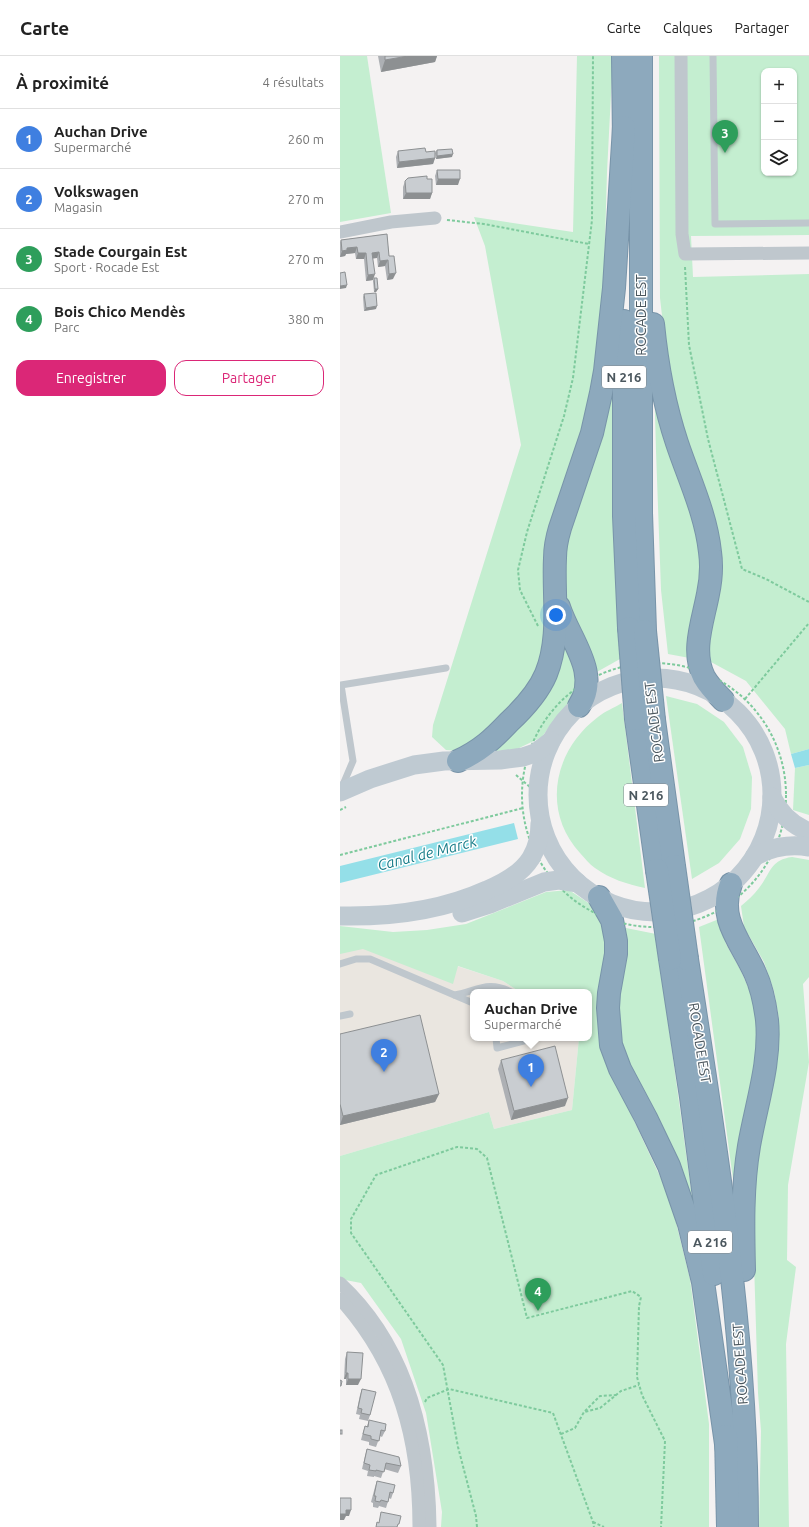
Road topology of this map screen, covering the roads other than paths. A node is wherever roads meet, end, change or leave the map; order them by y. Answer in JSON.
{"nodes":[{"id":1,"x":623,"y":56,"type":"edge"},
{"id":2,"x":641,"y":56,"type":"edge"},
{"id":3,"x":681,"y":56,"type":"edge"},
{"id":4,"x":713,"y":56,"type":"edge"},
{"id":5,"x":624,"y":126,"type":"junction"},
{"id":6,"x":435,"y":218,"type":"road end"},
{"id":7,"x":809,"y":223,"type":"edge"},
{"id":8,"x":340,"y":232,"type":"edge"},
{"id":9,"x":641,"y":249,"type":"junction"},
{"id":10,"x":809,"y":253,"type":"edge"},
{"id":11,"x":555,"y":586,"type":"junction"},
{"id":12,"x":637,"y":629,"type":"junction"},
{"id":13,"x":446,"y":668,"type":"dead end"},
{"id":14,"x":341,"y":697,"type":"edge"},
{"id":15,"x":723,"y":700,"type":"junction"},
{"id":16,"x":579,"y":706,"type":"junction"},
{"id":17,"x":551,"y":741,"type":"junction"},
{"id":18,"x":458,"y":761,"type":"junction"},
{"id":19,"x":342,"y":797,"type":"edge"},
{"id":20,"x":772,"y":797,"type":"junction"},
{"id":21,"x":541,"y":820,"type":"junction"},
{"id":22,"x":809,"y":832,"type":"edge"},
{"id":23,"x":809,"y":847,"type":"edge"},
{"id":24,"x":754,"y":857,"type":"junction"},
{"id":25,"x":578,"y":883,"type":"junction"},
{"id":26,"x":731,"y":884,"type":"junction"},
{"id":27,"x":599,"y":897,"type":"junction"},
{"id":28,"x":340,"y":916,"type":"edge"},
{"id":29,"x":678,"y":959,"type":"junction"},
{"id":30,"x":340,"y":964,"type":"edge"},
{"id":31,"x":474,"y":989,"type":"edge"},
{"id":32,"x":503,"y":989,"type":"edge"},
{"id":33,"x":470,"y":990,"type":"edge"},
{"id":34,"x":455,"y":995,"type":"junction"},
{"id":35,"x":470,"y":1001,"type":"edge"},
{"id":36,"x":350,"y":1014,"type":"dead end"},
{"id":37,"x":340,"y":1016,"type":"edge"},
{"id":38,"x":496,"y":1041,"type":"edge"},
{"id":39,"x":524,"y":1041,"type":"edge"},
{"id":40,"x":340,"y":1282,"type":"edge"},
{"id":41,"x":340,"y":1299,"type":"edge"},
{"id":42,"x":737,"y":1326,"type":"junction"},
{"id":43,"x":727,"y":1451,"type":"junction"},
{"id":44,"x":419,"y":1527,"type":"edge"},
{"id":45,"x":430,"y":1527,"type":"edge"},
{"id":46,"x":728,"y":1527,"type":"edge"},
{"id":47,"x":747,"y":1527,"type":"edge"}],
"edges":[{"from":1,"to":5,"type":"highway","name":"ROCADE EST","number":"N 216"},
{"from":2,"to":9,"type":"highway","name":"ROCADE EST","number":"N 216"},
{"from":3,"to":10,"type":"street"},
{"from":4,"to":7,"type":"lane"},
{"from":5,"to":11,"type":"highway"},
{"from":5,"to":12,"type":"highway","name":"ROCADE EST","number":"N 216"},
{"from":6,"to":8,"type":"street"},
{"from":9,"to":12,"type":"highway","name":"ROCADE EST","number":"N 216"},
{"from":9,"to":15,"type":"highway"},
{"from":11,"to":16,"type":"highway"},
{"from":11,"to":18,"type":"highway"},
{"from":12,"to":29,"type":"highway","name":"ROCADE EST","number":"N 216","bridge":true},
{"from":13,"to":14,"type":"lane"},
{"from":14,"to":19,"type":"lane"},
{"from":15,"to":16,"type":"main road"},
{"from":15,"to":20,"type":"main road"},
{"from":16,"to":17,"type":"main road"},
{"from":17,"to":18,"type":"main road"},
{"from":17,"to":21,"type":"main road"},
{"from":18,"to":19,"type":"main road"},
{"from":20,"to":22,"type":"main road"},
{"from":20,"to":24,"type":"main road"},
{"from":21,"to":25,"type":"main road"},
{"from":21,"to":28,"type":"main road"},
{"from":23,"to":24,"type":"main road"},
{"from":24,"to":26,"type":"main road"},
{"from":25,"to":27,"type":"main road"},
{"from":25,"to":28,"type":"main road"},
{"from":26,"to":27,"type":"main road"},
{"from":26,"to":42,"type":"highway"},
{"from":27,"to":43,"type":"highway"},
{"from":29,"to":42,"type":"highway","name":"ROCADE EST","number":"A 216"},
{"from":29,"to":43,"type":"highway","name":"ROCADE EST","number":"A 216"},
{"from":30,"to":34,"type":"lane"},
{"from":31,"to":32,"type":"lane"},
{"from":33,"to":34,"type":"lane"},
{"from":34,"to":35,"type":"lane"},
{"from":36,"to":37,"type":"lane"},
{"from":38,"to":39,"type":"lane"},
{"from":40,"to":45,"type":"street"},
{"from":41,"to":44,"type":"street"},
{"from":42,"to":47,"type":"highway","name":"ROCADE EST","number":"A 216"},
{"from":43,"to":46,"type":"highway","name":"ROCADE EST","number":"A 216"}]}
